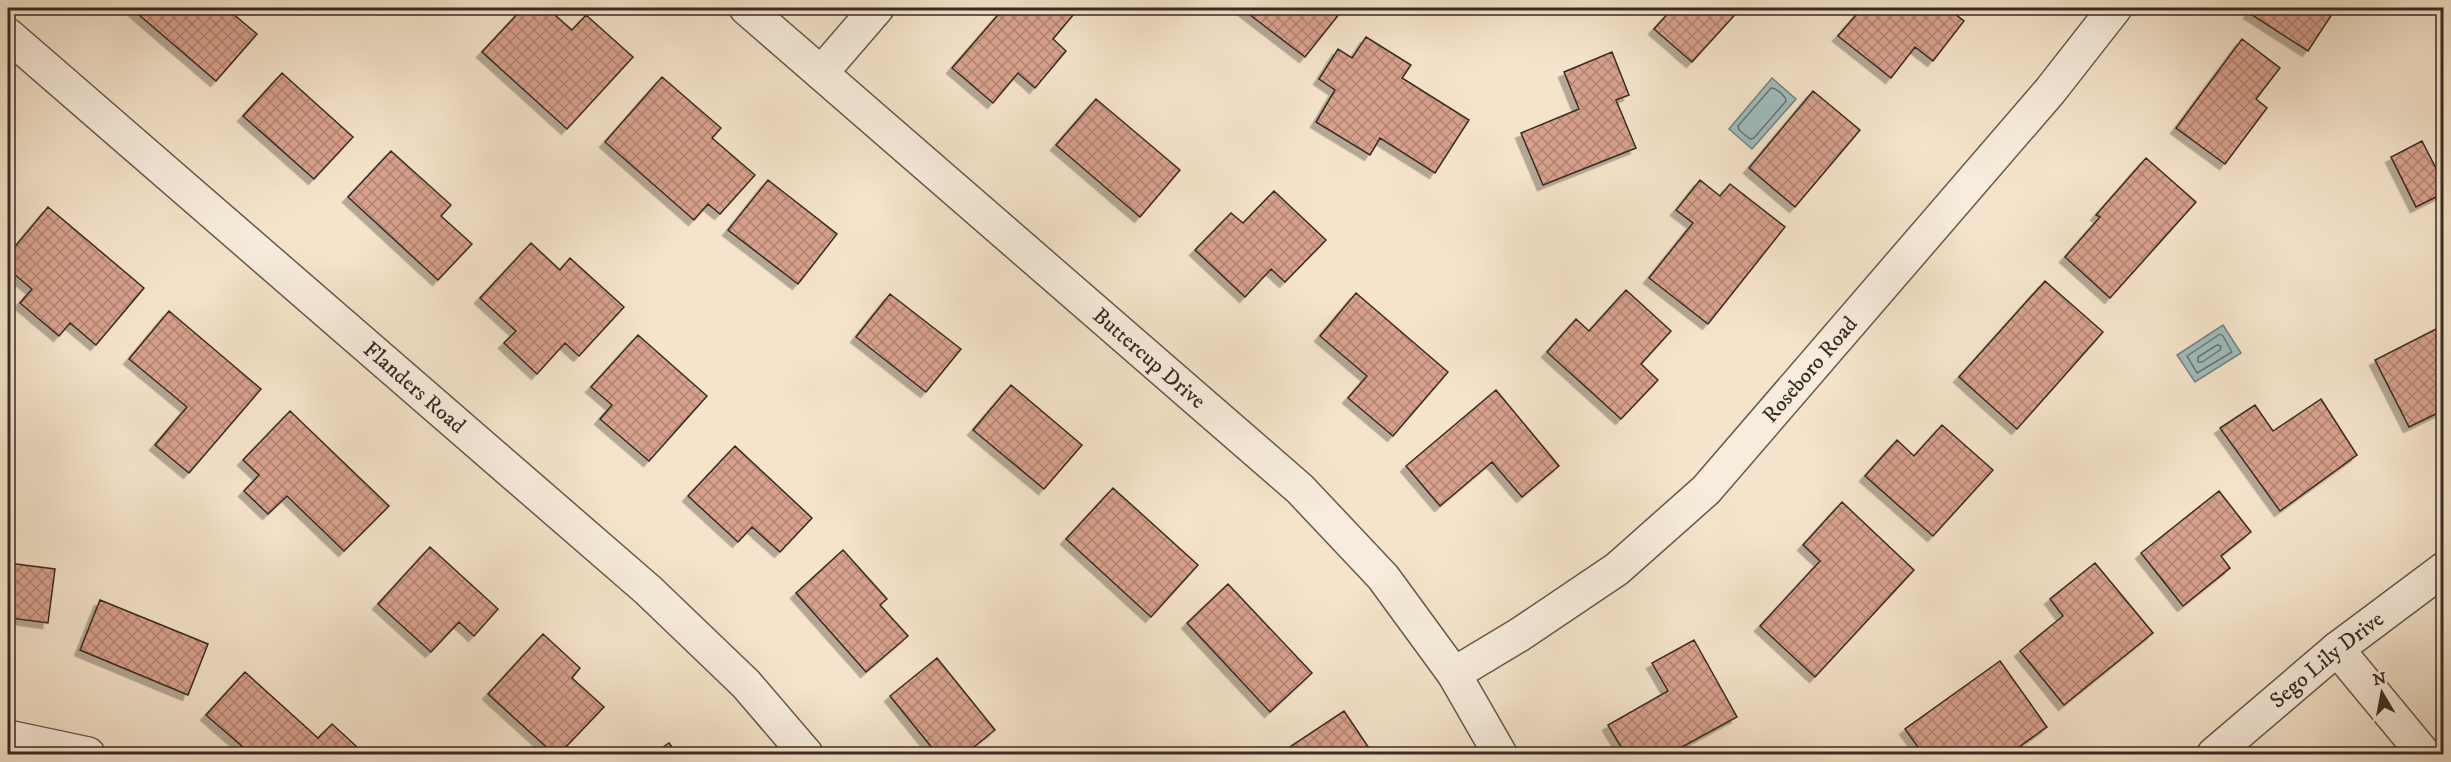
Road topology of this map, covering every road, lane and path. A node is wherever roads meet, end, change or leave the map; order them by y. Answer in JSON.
{"nodes":[{"id":1,"x":746,"y":8,"type":"edge"},
{"id":2,"x":877,"y":8,"type":"edge"},
{"id":3,"x":2115,"y":8,"type":"edge"},
{"id":4,"x":8,"y":35,"type":"edge"},
{"id":5,"x":821,"y":73,"type":"junction"},
{"id":6,"x":2444,"y":568,"type":"edge"},
{"id":7,"x":2337,"y":649,"type":"junction"},
{"id":8,"x":1454,"y":674,"type":"junction"},
{"id":9,"x":8,"y":737,"type":"edge"},
{"id":10,"x":88,"y":754,"type":"edge"},
{"id":11,"x":806,"y":754,"type":"edge"},
{"id":12,"x":1500,"y":754,"type":"edge"},
{"id":13,"x":2214,"y":754,"type":"edge"},
{"id":14,"x":2424,"y":754,"type":"edge"}],
"edges":[{"from":1,"to":5,"type":"street","name":"Buttercup Drive"},
{"from":2,"to":5,"type":"street"},
{"from":3,"to":8,"type":"street","name":"Roseboro Road"},
{"from":4,"to":11,"type":"street","name":"Flanders Road"},
{"from":5,"to":8,"type":"street","name":"Buttercup Drive"},
{"from":6,"to":7,"type":"street","name":"Sego Lily Drive"},
{"from":7,"to":13,"type":"street","name":"Sego Lily Drive"},
{"from":7,"to":14,"type":"street"},
{"from":8,"to":12,"type":"street","name":"Buttercup Drive"},
{"from":9,"to":10,"type":"street"}]}
